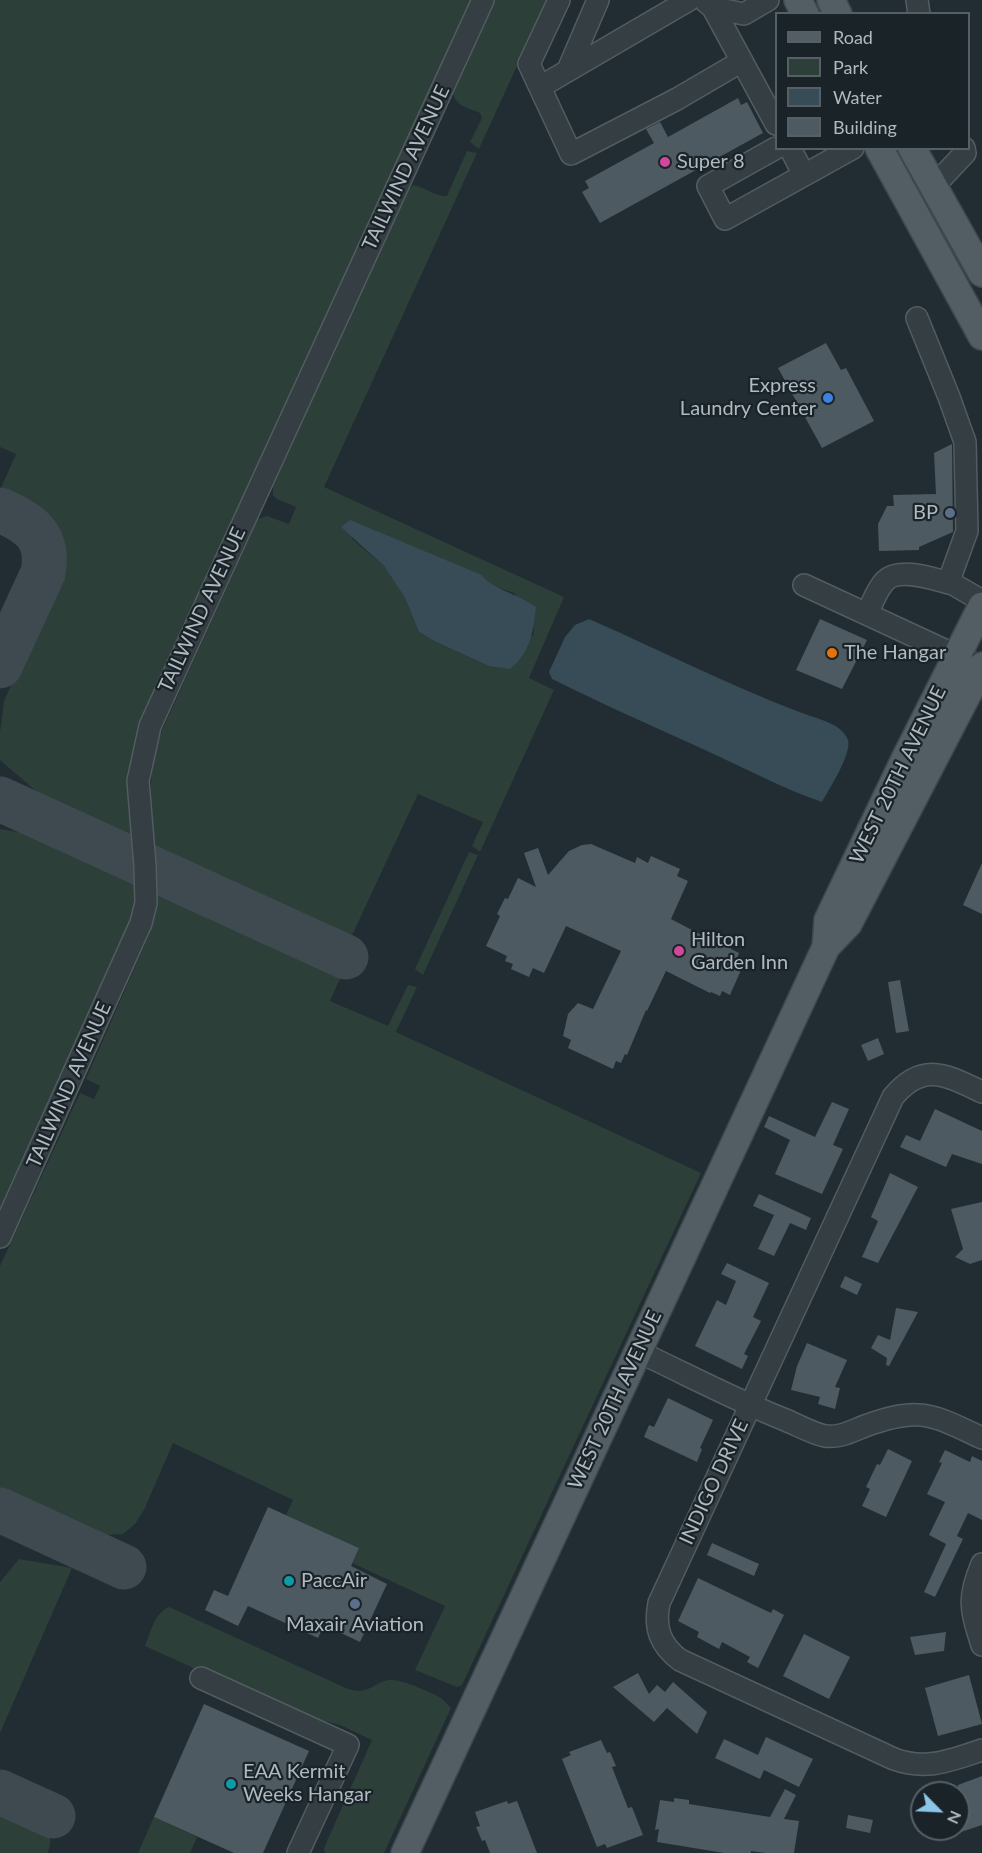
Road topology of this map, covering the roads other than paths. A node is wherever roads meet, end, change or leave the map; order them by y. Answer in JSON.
{"nodes":[{"id":1,"x":483,"y":0,"type":"edge"},
{"id":2,"x":559,"y":0,"type":"edge"},
{"id":3,"x":598,"y":0,"type":"edge"},
{"id":4,"x":689,"y":0,"type":"edge"},
{"id":5,"x":768,"y":0,"type":"edge"},
{"id":6,"x":708,"y":4,"type":"edge"},
{"id":7,"x":742,"y":62,"type":"junction"},
{"id":8,"x":568,"y":70,"type":"junction"},
{"id":9,"x":540,"y":87,"type":"junction"},
{"id":10,"x":775,"y":120,"type":"edge"},
{"id":11,"x":775,"y":149,"type":"edge"},
{"id":12,"x":791,"y":150,"type":"edge"},
{"id":13,"x":849,"y":150,"type":"edge"},
{"id":14,"x":880,"y":150,"type":"edge"},
{"id":15,"x":913,"y":150,"type":"edge"},
{"id":16,"x":971,"y":151,"type":"edge"},
{"id":17,"x":804,"y":175,"type":"junction"},
{"id":18,"x":934,"y":186,"type":"junction"},
{"id":19,"x":982,"y":273,"type":"edge"},
{"id":20,"x":917,"y":318,"type":"dead end"},
{"id":21,"x":982,"y":336,"type":"edge"},
{"id":22,"x":953,"y":584,"type":"junction"},
{"id":23,"x":804,"y":585,"type":"dead end"},
{"id":24,"x":982,"y":603,"type":"edge"},
{"id":25,"x":867,"y":614,"type":"junction"},
{"id":26,"x":956,"y":655,"type":"junction"},
{"id":27,"x":982,"y":667,"type":"edge"},
{"id":28,"x":826,"y":947,"type":"junction"},
{"id":29,"x":982,"y":1092,"type":"edge"},
{"id":30,"x":0,"y":1237,"type":"edge"},
{"id":31,"x":637,"y":1351,"type":"junction"},
{"id":32,"x":750,"y":1405,"type":"junction"},
{"id":33,"x":982,"y":1438,"type":"edge"},
{"id":34,"x":982,"y":1564,"type":"edge"},
{"id":35,"x":982,"y":1645,"type":"edge"},
{"id":36,"x":201,"y":1678,"type":"dead end"},
{"id":37,"x":982,"y":1750,"type":"edge"},
{"id":38,"x":298,"y":1853,"type":"edge"},
{"id":39,"x":405,"y":1853,"type":"edge"}],
"edges":[{"from":1,"to":30,"type":"street","name":"TAILWIND AVENUE"},
{"from":2,"to":9,"type":"street"},
{"from":3,"to":8,"type":"street"},
{"from":4,"to":8,"type":"street"},
{"from":5,"to":6,"type":"street"},
{"from":6,"to":7,"type":"street"},
{"from":7,"to":9,"type":"street"},
{"from":7,"to":10,"type":"street"},
{"from":8,"to":9,"type":"street"},
{"from":11,"to":17,"type":"street"},
{"from":12,"to":17,"type":"street"},
{"from":13,"to":17,"type":"street"},
{"from":14,"to":21,"type":"main road"},
{"from":15,"to":18,"type":"main road"},
{"from":16,"to":18,"type":"street"},
{"from":18,"to":19,"type":"main road"},
{"from":20,"to":22,"type":"street"},
{"from":22,"to":24,"type":"street"},
{"from":22,"to":25,"type":"street"},
{"from":23,"to":25,"type":"street"},
{"from":24,"to":26,"type":"main road","name":"WEST 20TH AVENUE"},
{"from":25,"to":26,"type":"street"},
{"from":26,"to":27,"type":"street"},
{"from":26,"to":28,"type":"main road","name":"WEST 20TH AVENUE"},
{"from":27,"to":28,"type":"main road","name":"WEST 20TH AVENUE"},
{"from":28,"to":31,"type":"main road","name":"WEST 20TH AVENUE"},
{"from":29,"to":32,"type":"street","name":"INDIGO DRIVE"},
{"from":31,"to":32,"type":"street"},
{"from":31,"to":39,"type":"main road","name":"WEST 20TH AVENUE"},
{"from":32,"to":33,"type":"street"},
{"from":32,"to":37,"type":"street","name":"INDIGO DRIVE"},
{"from":34,"to":35,"type":"street"},
{"from":36,"to":38,"type":"street"}]}
